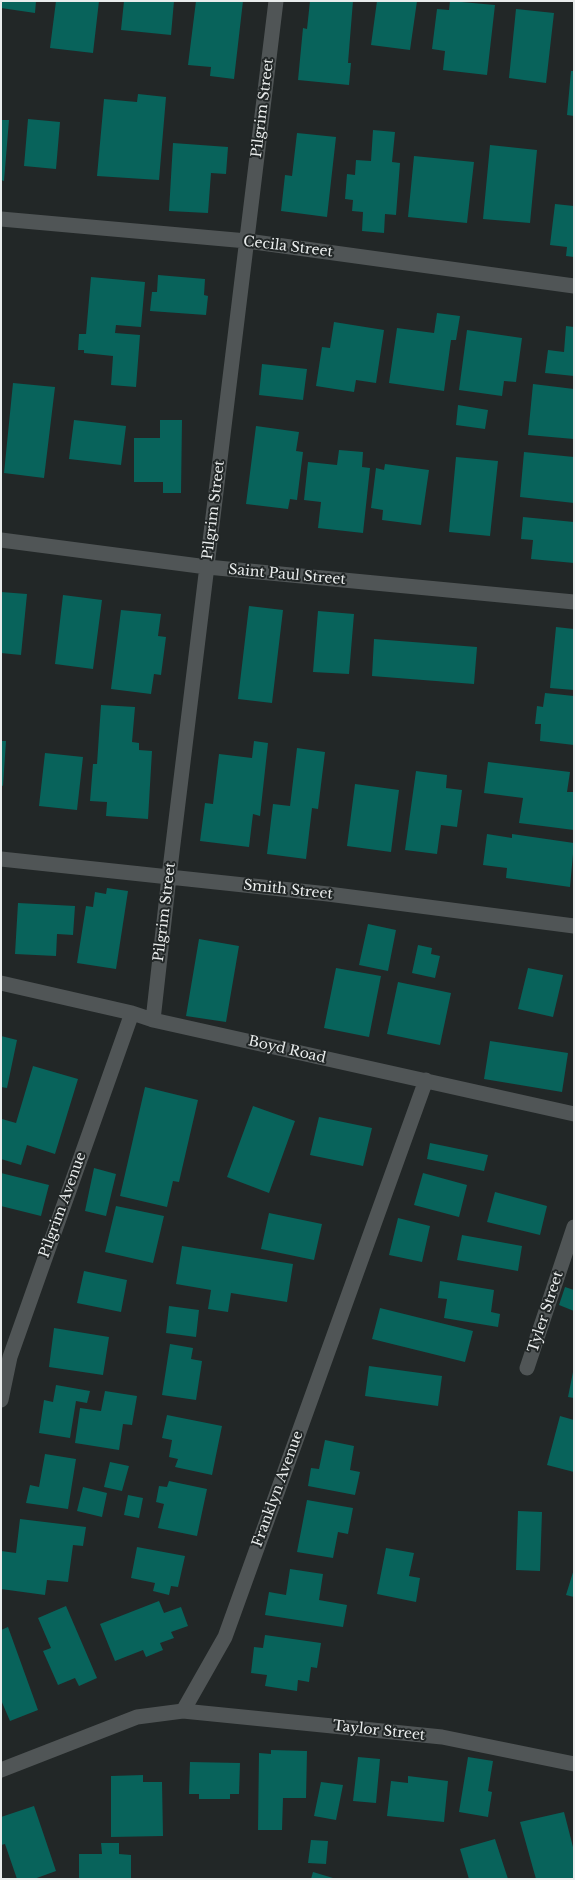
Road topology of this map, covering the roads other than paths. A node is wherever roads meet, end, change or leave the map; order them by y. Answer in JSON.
{"nodes":[{"id":1,"x":276,"y":1,"type":"edge"},
{"id":2,"x":1,"y":219,"type":"edge"},
{"id":3,"x":247,"y":242,"type":"junction"},
{"id":4,"x":574,"y":286,"type":"edge"},
{"id":5,"x":1,"y":540,"type":"edge"},
{"id":6,"x":207,"y":567,"type":"junction"},
{"id":7,"x":574,"y":602,"type":"edge"},
{"id":8,"x":1,"y":859,"type":"edge"},
{"id":9,"x":168,"y":877,"type":"junction"},
{"id":10,"x":574,"y":926,"type":"edge"},
{"id":11,"x":1,"y":983,"type":"edge"},
{"id":12,"x":132,"y":1013,"type":"junction"},
{"id":13,"x":153,"y":1020,"type":"junction"},
{"id":14,"x":426,"y":1080,"type":"junction"},
{"id":15,"x":574,"y":1114,"type":"edge"},
{"id":16,"x":574,"y":1227,"type":"edge"},
{"id":17,"x":527,"y":1368,"type":"dead end"},
{"id":18,"x":1,"y":1400,"type":"edge"},
{"id":19,"x":183,"y":1711,"type":"junction"},
{"id":20,"x":574,"y":1764,"type":"edge"},
{"id":21,"x":1,"y":1770,"type":"edge"}],
"edges":[{"from":1,"to":3,"type":"street","name":"Pilgrim Street"},
{"from":2,"to":3,"type":"street","name":"Cecila Street"},
{"from":3,"to":4,"type":"street","name":"Cecila Street"},
{"from":3,"to":6,"type":"street","name":"Pilgrim Street"},
{"from":5,"to":6,"type":"street","name":"Saint Paul Street"},
{"from":6,"to":7,"type":"street","name":"Saint Paul Street"},
{"from":6,"to":9,"type":"street","name":"Pilgrim Street"},
{"from":8,"to":9,"type":"street","name":"Smith Street"},
{"from":9,"to":10,"type":"street","name":"Smith Street"},
{"from":9,"to":13,"type":"street","name":"Pilgrim Street"},
{"from":11,"to":12,"type":"street","name":"Boyd Road"},
{"from":12,"to":13,"type":"street","name":"Boyd Road"},
{"from":12,"to":18,"type":"street","name":"Pilgrim Avenue"},
{"from":13,"to":14,"type":"street","name":"Boyd Road"},
{"from":14,"to":15,"type":"street","name":"Boyd Road"},
{"from":14,"to":19,"type":"street","name":"Franklyn Avenue"},
{"from":16,"to":17,"type":"street","name":"Tyler Street"},
{"from":19,"to":20,"type":"street","name":"Taylor Street"},
{"from":19,"to":21,"type":"street"}]}
